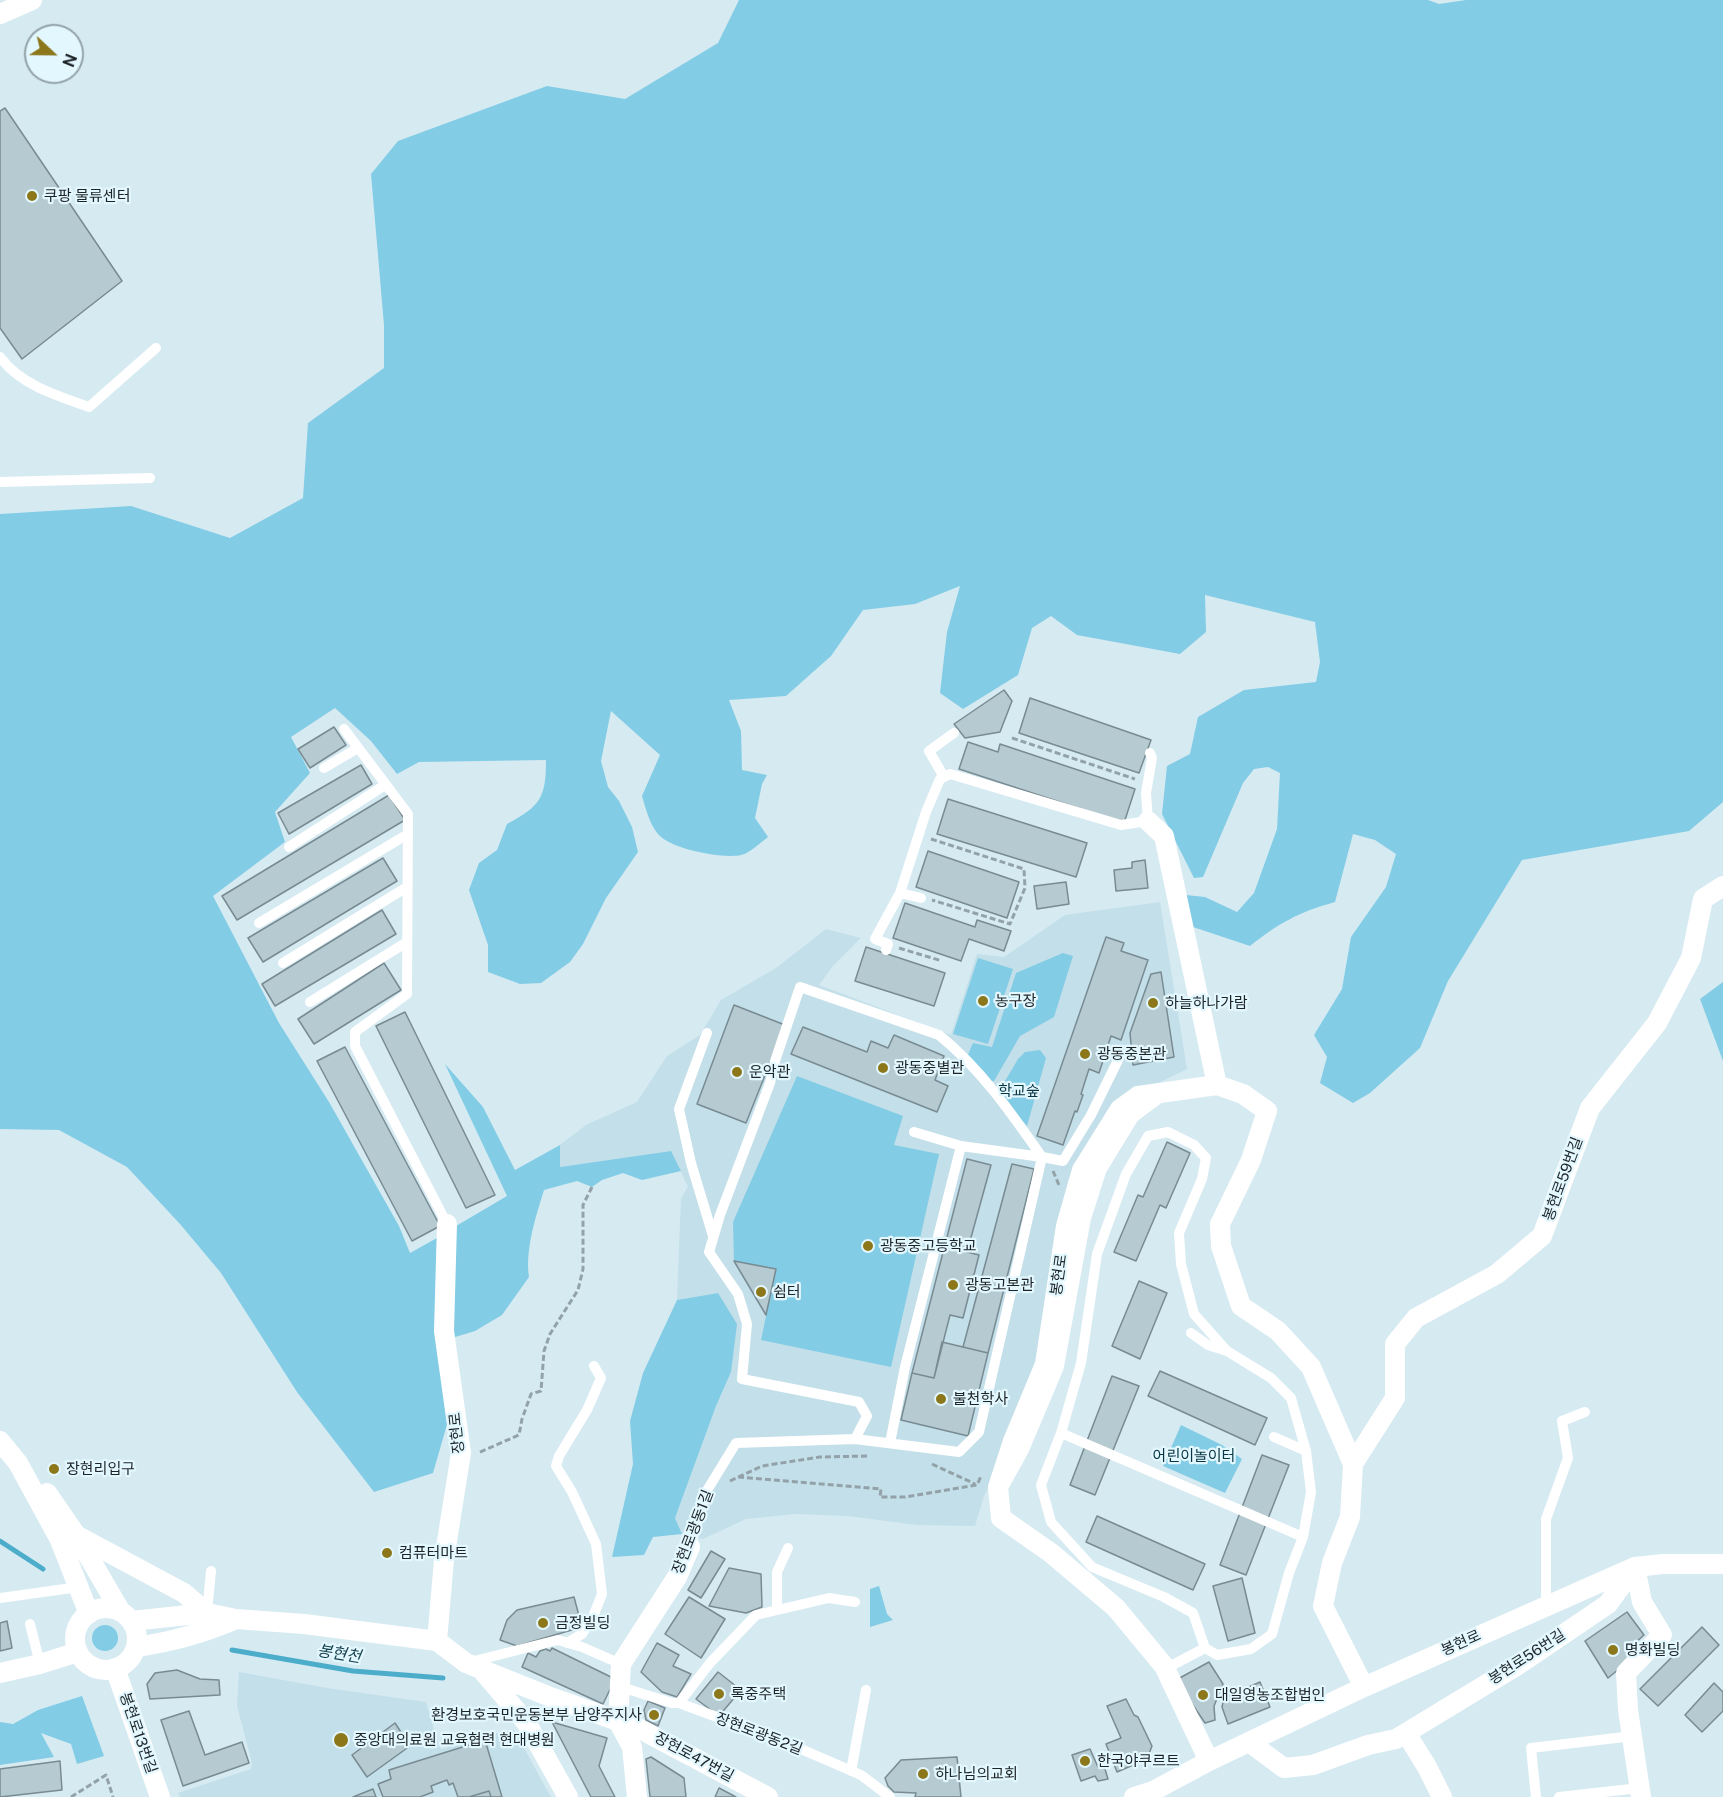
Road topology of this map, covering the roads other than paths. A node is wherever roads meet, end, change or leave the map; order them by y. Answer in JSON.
{"nodes":[{"id":1,"x":33,"y":0,"type":"edge"},
{"id":2,"x":0,"y":14,"type":"edge"},
{"id":3,"x":156,"y":348,"type":"dead end"},
{"id":4,"x":0,"y":357,"type":"edge"},
{"id":5,"x":150,"y":478,"type":"dead end"},
{"id":6,"x":0,"y":482,"type":"edge"},
{"id":7,"x":344,"y":729,"type":"dead end"},
{"id":8,"x":954,"y":733,"type":"dead end"},
{"id":9,"x":358,"y":748,"type":"junction"},
{"id":10,"x":1150,"y":753,"type":"dead end"},
{"id":11,"x":324,"y":768,"type":"dead end"},
{"id":12,"x":944,"y":777,"type":"junction"},
{"id":13,"x":385,"y":785,"type":"junction"},
{"id":14,"x":1148,"y":821,"type":"junction"},
{"id":15,"x":408,"y":834,"type":"junction"},
{"id":16,"x":289,"y":847,"type":"dead end"},
{"id":17,"x":1723,"y":886,"type":"edge"},
{"id":18,"x":407,"y":887,"type":"junction"},
{"id":19,"x":900,"y":893,"type":"junction"},
{"id":20,"x":925,"y":899,"type":"road end"},
{"id":21,"x":259,"y":923,"type":"dead end"},
{"id":22,"x":407,"y":942,"type":"junction"},
{"id":23,"x":891,"y":947,"type":"road end"},
{"id":24,"x":284,"y":963,"type":"dead end"},
{"id":25,"x":310,"y":1002,"type":"dead end"},
{"id":26,"x":707,"y":1033,"type":"dead end"},
{"id":27,"x":1121,"y":1054,"type":"dead end"},
{"id":28,"x":1217,"y":1085,"type":"junction"},
{"id":29,"x":1243,"y":1094,"type":"joint"},
{"id":30,"x":914,"y":1132,"type":"dead end"},
{"id":31,"x":961,"y":1146,"type":"junction"},
{"id":32,"x":1044,"y":1158,"type":"junction"},
{"id":33,"x":447,"y":1224,"type":"joint"},
{"id":34,"x":714,"y":1238,"type":"junction"},
{"id":35,"x":1191,"y":1333,"type":"dead end"},
{"id":36,"x":1227,"y":1351,"type":"junction"},
{"id":37,"x":594,"y":1366,"type":"dead end"},
{"id":38,"x":1585,"y":1412,"type":"dead end"},
{"id":39,"x":1061,"y":1433,"type":"junction"},
{"id":40,"x":1274,"y":1437,"type":"dead end"},
{"id":41,"x":855,"y":1439,"type":"junction"},
{"id":42,"x":0,"y":1441,"type":"edge"},
{"id":43,"x":890,"y":1443,"type":"junction"},
{"id":44,"x":1306,"y":1451,"type":"junction"},
{"id":45,"x":18,"y":1463,"type":"junction"},
{"id":46,"x":1353,"y":1464,"type":"junction"},
{"id":47,"x":76,"y":1535,"type":"junction"},
{"id":48,"x":1303,"y":1537,"type":"junction"},
{"id":49,"x":690,"y":1547,"type":"joint"},
{"id":50,"x":789,"y":1548,"type":"dead end"},
{"id":51,"x":1723,"y":1564,"type":"edge"},
{"id":52,"x":1635,"y":1567,"type":"junction"},
{"id":53,"x":211,"y":1571,"type":"dead end"},
{"id":54,"x":79,"y":1587,"type":"junction"},
{"id":55,"x":0,"y":1598,"type":"edge"},
{"id":56,"x":855,"y":1602,"type":"dead end"},
{"id":57,"x":1546,"y":1605,"type":"junction"},
{"id":58,"x":777,"y":1610,"type":"junction"},
{"id":59,"x":207,"y":1612,"type":"junction"},
{"id":60,"x":90,"y":1614,"type":"junction"},
{"id":61,"x":126,"y":1616,"type":"junction"},
{"id":62,"x":236,"y":1619,"type":"junction"},
{"id":63,"x":30,"y":1624,"type":"dead end"},
{"id":64,"x":437,"y":1641,"type":"junction"},
{"id":65,"x":567,"y":1643,"type":"junction"},
{"id":66,"x":136,"y":1647,"type":"junction"},
{"id":67,"x":1205,"y":1648,"type":"junction"},
{"id":68,"x":78,"y":1652,"type":"junction"},
{"id":69,"x":40,"y":1664,"type":"junction"},
{"id":70,"x":621,"y":1664,"type":"junction"},
{"id":71,"x":473,"y":1666,"type":"junction"},
{"id":72,"x":115,"y":1668,"type":"junction"},
{"id":73,"x":1165,"y":1669,"type":"junction"},
{"id":74,"x":0,"y":1673,"type":"edge"},
{"id":75,"x":621,"y":1687,"type":"junction"},
{"id":76,"x":1364,"y":1687,"type":"junction"},
{"id":77,"x":866,"y":1690,"type":"dead end"},
{"id":78,"x":679,"y":1703,"type":"junction"},
{"id":79,"x":618,"y":1721,"type":"junction"},
{"id":80,"x":1406,"y":1733,"type":"junction"},
{"id":81,"x":1633,"y":1736,"type":"junction"},
{"id":82,"x":1249,"y":1742,"type":"junction"},
{"id":83,"x":1209,"y":1761,"type":"junction"},
{"id":84,"x":851,"y":1771,"type":"junction"},
{"id":85,"x":1641,"y":1793,"type":"edge"},
{"id":86,"x":160,"y":1797,"type":"edge"},
{"id":87,"x":568,"y":1797,"type":"edge"},
{"id":88,"x":637,"y":1797,"type":"edge"},
{"id":89,"x":768,"y":1797,"type":"edge"},
{"id":90,"x":890,"y":1797,"type":"edge"},
{"id":91,"x":1134,"y":1797,"type":"edge"},
{"id":92,"x":1442,"y":1797,"type":"edge"},
{"id":93,"x":1536,"y":1797,"type":"edge"},
{"id":94,"x":1559,"y":1797,"type":"edge"}],
"edges":[{"from":1,"to":2,"type":"street"},
{"from":3,"to":4,"type":"lane"},
{"from":5,"to":6,"type":"lane"},
{"from":7,"to":9,"type":"lane"},
{"from":8,"to":12,"type":"lane"},
{"from":9,"to":11,"type":"lane"},
{"from":9,"to":13,"type":"lane"},
{"from":10,"to":14,"type":"lane"},
{"from":12,"to":14,"type":"lane"},
{"from":12,"to":19,"type":"lane"},
{"from":13,"to":15,"type":"lane"},
{"from":13,"to":16,"type":"lane"},
{"from":14,"to":28,"type":"street"},
{"from":15,"to":18,"type":"lane"},
{"from":15,"to":21,"type":"lane"},
{"from":17,"to":46,"type":"street","name":"봉현로59번길"},
{"from":18,"to":22,"type":"lane"},
{"from":18,"to":24,"type":"lane"},
{"from":19,"to":20,"type":"lane"},
{"from":19,"to":23,"type":"lane"},
{"from":22,"to":25,"type":"lane"},
{"from":22,"to":33,"type":"lane"},
{"from":26,"to":34,"type":"lane"},
{"from":27,"to":32,"type":"lane"},
{"from":28,"to":29,"type":"street","name":"봉현로"},
{"from":28,"to":73,"type":"street","name":"봉현로"},
{"from":29,"to":46,"type":"street","name":"봉현로59번길"},
{"from":30,"to":31,"type":"lane"},
{"from":31,"to":32,"type":"lane"},
{"from":31,"to":43,"type":"lane"},
{"from":32,"to":34,"type":"lane"},
{"from":32,"to":43,"type":"lane"},
{"from":33,"to":64,"type":"street","name":"장현로"},
{"from":34,"to":41,"type":"lane"},
{"from":35,"to":36,"type":"lane"},
{"from":36,"to":39,"type":"lane"},
{"from":36,"to":44,"type":"lane"},
{"from":37,"to":65,"type":"lane"},
{"from":38,"to":57,"type":"lane"},
{"from":39,"to":48,"type":"lane"},
{"from":39,"to":67,"type":"lane"},
{"from":40,"to":44,"type":"lane"},
{"from":41,"to":43,"type":"lane"},
{"from":41,"to":49,"type":"lane","name":"장현로광동1길"},
{"from":42,"to":45,"type":"street"},
{"from":44,"to":48,"type":"lane"},
{"from":45,"to":47,"type":"street"},
{"from":45,"to":54,"type":"street"},
{"from":46,"to":76,"type":"street","name":"봉현로59번길"},
{"from":47,"to":59,"type":"street"},
{"from":47,"to":61,"type":"street"},
{"from":48,"to":67,"type":"lane"},
{"from":49,"to":70,"type":"street","name":"장현로광동1길"},
{"from":50,"to":58,"type":"lane"},
{"from":51,"to":52,"type":"street","name":"봉현로"},
{"from":52,"to":57,"type":"street","name":"봉현로"},
{"from":52,"to":80,"type":"street","name":"봉현로56번길"},
{"from":52,"to":81,"type":"street"},
{"from":53,"to":59,"type":"lane"},
{"from":54,"to":55,"type":"lane"},
{"from":54,"to":60,"type":"street"},
{"from":56,"to":58,"type":"lane"},
{"from":57,"to":76,"type":"street","name":"봉현로"},
{"from":58,"to":78,"type":"lane"},
{"from":59,"to":61,"type":"street"},
{"from":59,"to":62,"type":"street"},
{"from":60,"to":61,"type":"street"},
{"from":60,"to":68,"type":"street"},
{"from":61,"to":66,"type":"street"},
{"from":62,"to":64,"type":"street"},
{"from":62,"to":66,"type":"street"},
{"from":63,"to":69,"type":"lane"},
{"from":64,"to":71,"type":"street"},
{"from":65,"to":70,"type":"lane"},
{"from":65,"to":71,"type":"lane"},
{"from":66,"to":72,"type":"street"},
{"from":67,"to":73,"type":"lane"},
{"from":68,"to":69,"type":"street"},
{"from":68,"to":72,"type":"street"},
{"from":69,"to":74,"type":"street"},
{"from":70,"to":75,"type":"street"},
{"from":71,"to":79,"type":"street","name":"장현로47번길"},
{"from":71,"to":87,"type":"street"},
{"from":72,"to":86,"type":"street","name":"봉현로13번길"},
{"from":73,"to":83,"type":"street","name":"봉현로"},
{"from":75,"to":78,"type":"lane","name":"장현로광동2길"},
{"from":75,"to":79,"type":"street"},
{"from":76,"to":82,"type":"street","name":"봉현로"},
{"from":77,"to":84,"type":"lane"},
{"from":78,"to":84,"type":"lane","name":"장현로광동2길"},
{"from":79,"to":88,"type":"street","name":"장현로47번길"},
{"from":79,"to":89,"type":"street","name":"장현로47번길"},
{"from":80,"to":82,"type":"street","name":"봉현로56번길"},
{"from":80,"to":92,"type":"street"},
{"from":81,"to":85,"type":"street"},
{"from":81,"to":93,"type":"lane"},
{"from":82,"to":83,"type":"street","name":"봉현로"},
{"from":83,"to":91,"type":"street","name":"봉현로"},
{"from":84,"to":90,"type":"lane","name":"장현로광동2길"},
{"from":85,"to":94,"type":"lane"}]}
